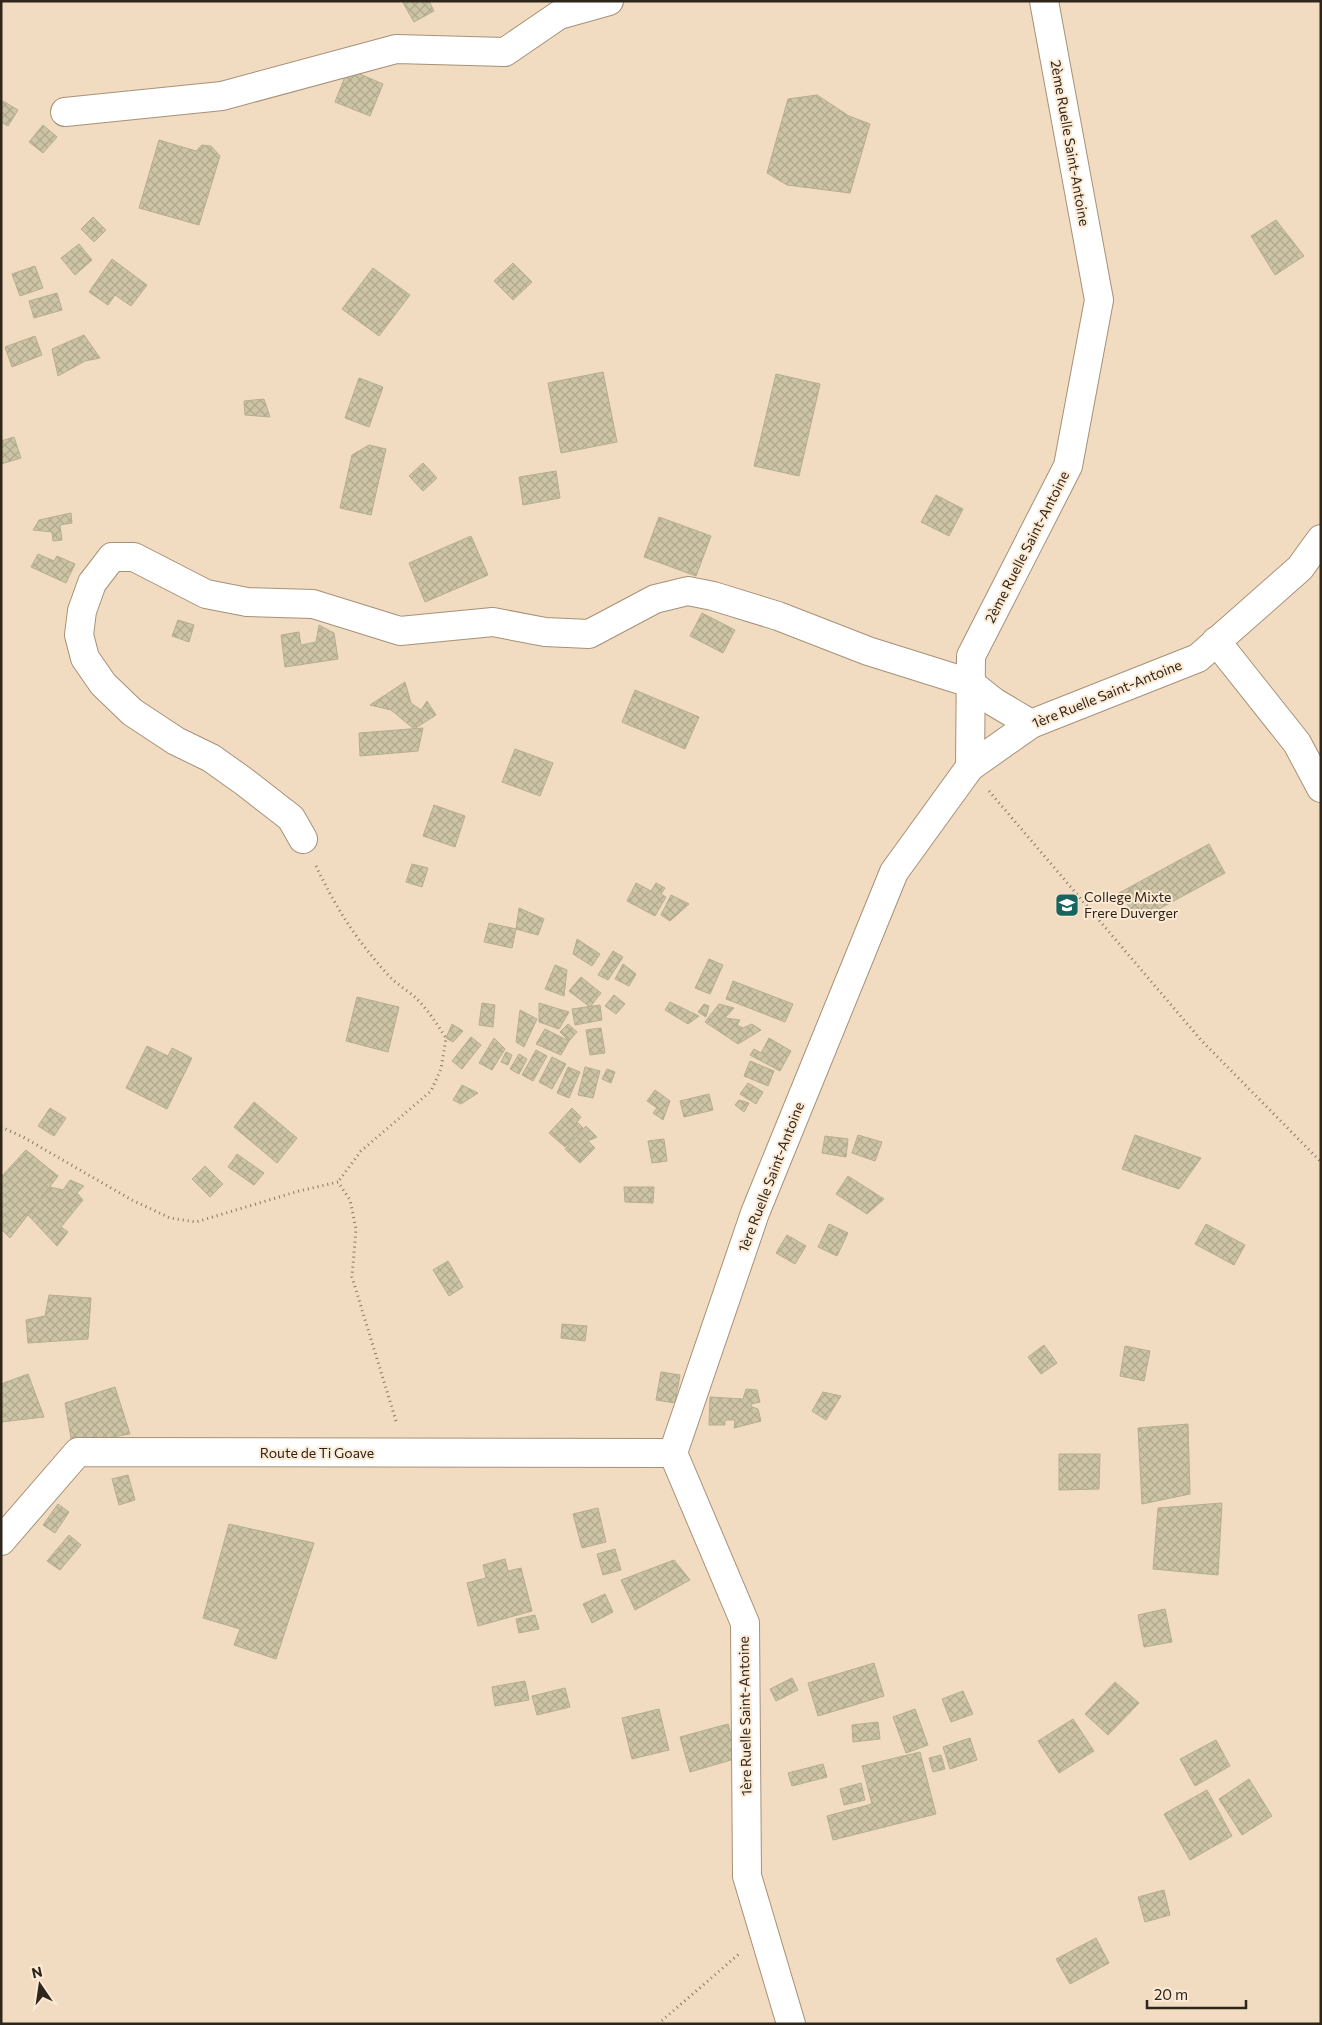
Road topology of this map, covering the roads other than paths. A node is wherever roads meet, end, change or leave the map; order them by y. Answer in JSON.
{"nodes":[{"id":1,"x":609,"y":1,"type":"edge"},
{"id":2,"x":1044,"y":1,"type":"edge"},
{"id":3,"x":65,"y":112,"type":"dead end"},
{"id":4,"x":1321,"y":539,"type":"edge"},
{"id":5,"x":1216,"y":641,"type":"junction"},
{"id":6,"x":970,"y":683,"type":"junction"},
{"id":7,"x":1031,"y":724,"type":"junction"},
{"id":8,"x":970,"y":767,"type":"junction"},
{"id":9,"x":1321,"y":788,"type":"edge"},
{"id":10,"x":303,"y":839,"type":"road end"},
{"id":11,"x":673,"y":1452,"type":"junction"},
{"id":12,"x":1,"y":1541,"type":"edge"},
{"id":13,"x":791,"y":2024,"type":"edge"}],
"edges":[{"from":1,"to":3,"type":"street"},
{"from":2,"to":6,"type":"street","name":"2ème Ruelle Saint-Antoine"},
{"from":4,"to":5,"type":"street","name":"1ère Ruelle Saint-Antoine"},
{"from":5,"to":7,"type":"street","name":"1ère Ruelle Saint-Antoine"},
{"from":5,"to":9,"type":"street"},
{"from":6,"to":7,"type":"street"},
{"from":6,"to":8,"type":"street","name":"2ème Ruelle Saint-Antoine"},
{"from":6,"to":10,"type":"street"},
{"from":7,"to":8,"type":"street","name":"1ère Ruelle Saint-Antoine"},
{"from":8,"to":11,"type":"street","name":"1ère Ruelle Saint-Antoine"},
{"from":11,"to":12,"type":"street","name":"Route de Ti Goave"},
{"from":11,"to":13,"type":"street","name":"1ère Ruelle Saint-Antoine"}]}
